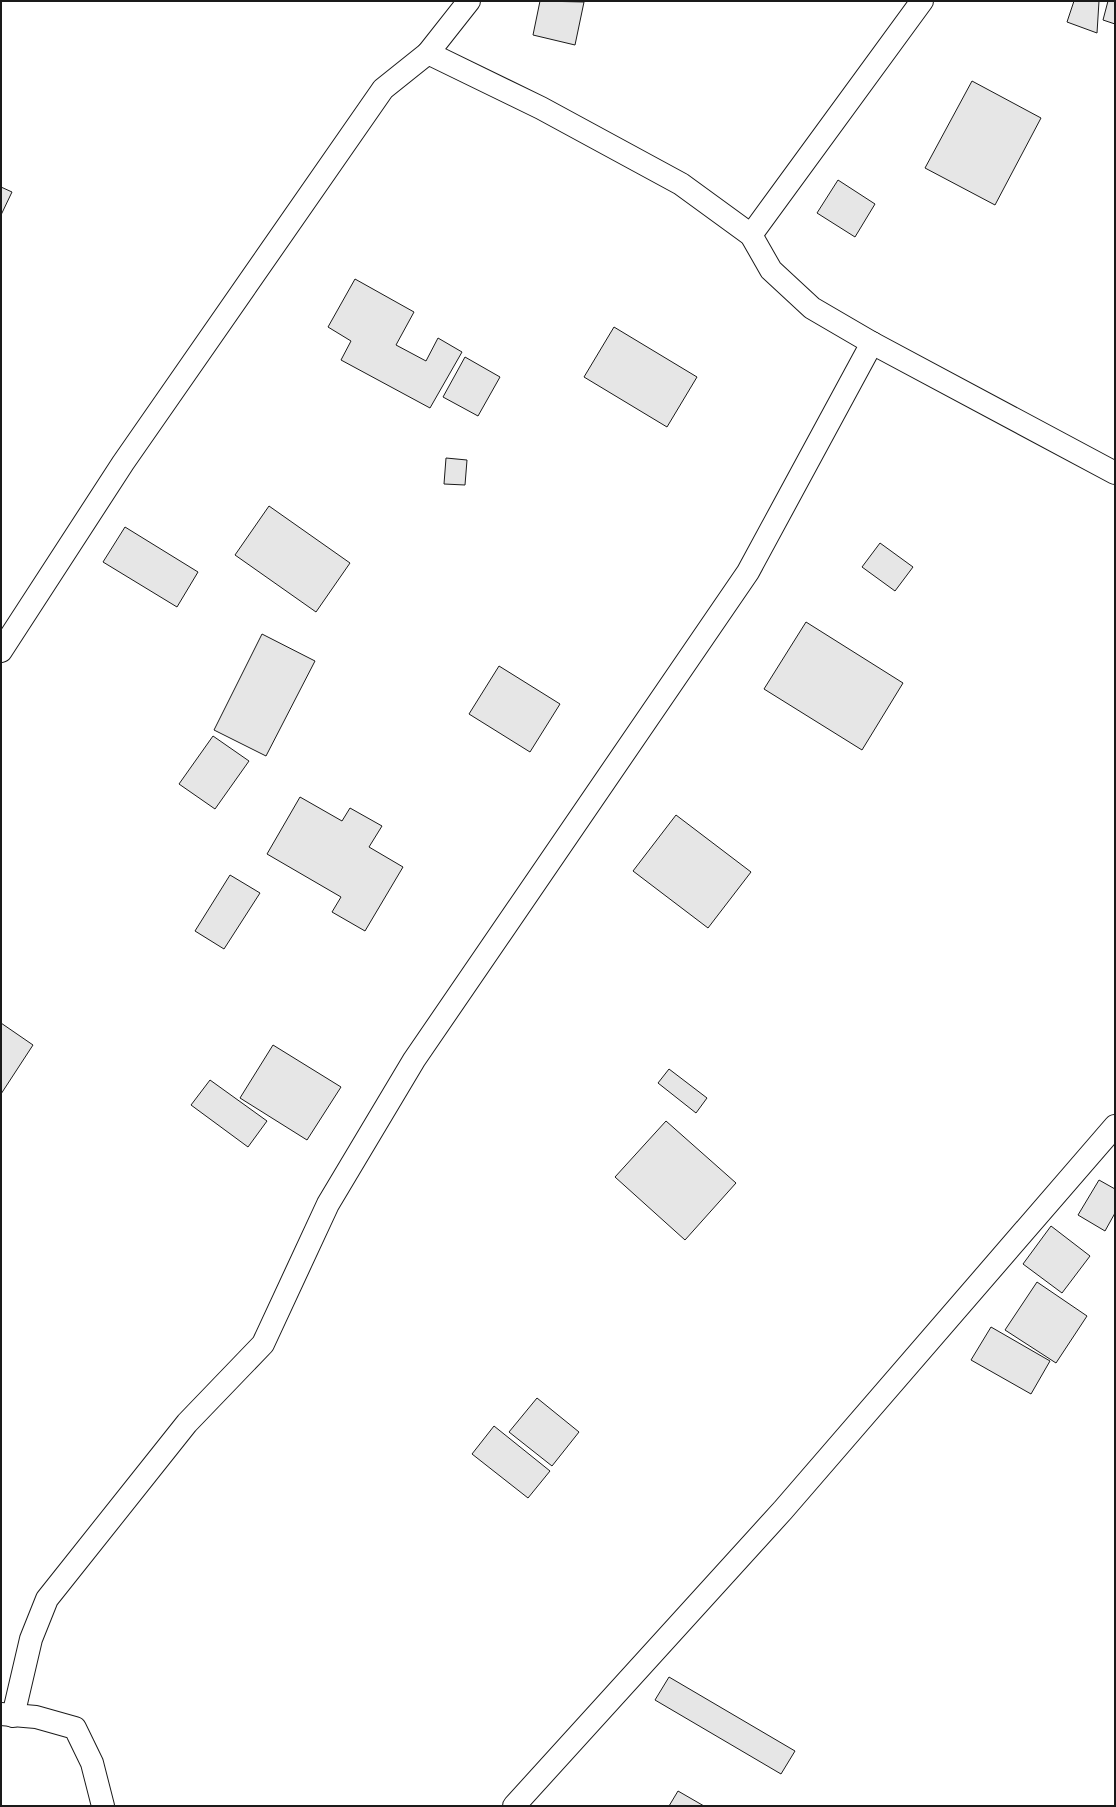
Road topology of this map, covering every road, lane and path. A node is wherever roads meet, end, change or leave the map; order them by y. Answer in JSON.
{"nodes":[{"id":1,"x":469,"y":1,"type":"edge"},
{"id":2,"x":922,"y":1,"type":"edge"},
{"id":3,"x":428,"y":53,"type":"junction"},
{"id":4,"x":751,"y":235,"type":"junction"},
{"id":5,"x":872,"y":343,"type":"junction"},
{"id":6,"x":1115,"y":473,"type":"edge"},
{"id":7,"x":1,"y":651,"type":"edge"},
{"id":8,"x":1115,"y":1126,"type":"edge"},
{"id":9,"x":7,"y":1715,"type":"edge"},
{"id":10,"x":103,"y":1806,"type":"edge"},
{"id":11,"x":514,"y":1806,"type":"edge"}],
"edges":[{"from":1,"to":3,"type":"street"},
{"from":2,"to":4,"type":"street"},
{"from":3,"to":4,"type":"street"},
{"from":3,"to":7,"type":"street"},
{"from":4,"to":5,"type":"street"},
{"from":5,"to":6,"type":"street"},
{"from":5,"to":9,"type":"street"},
{"from":8,"to":11,"type":"street"},
{"from":9,"to":10,"type":"street"}]}
